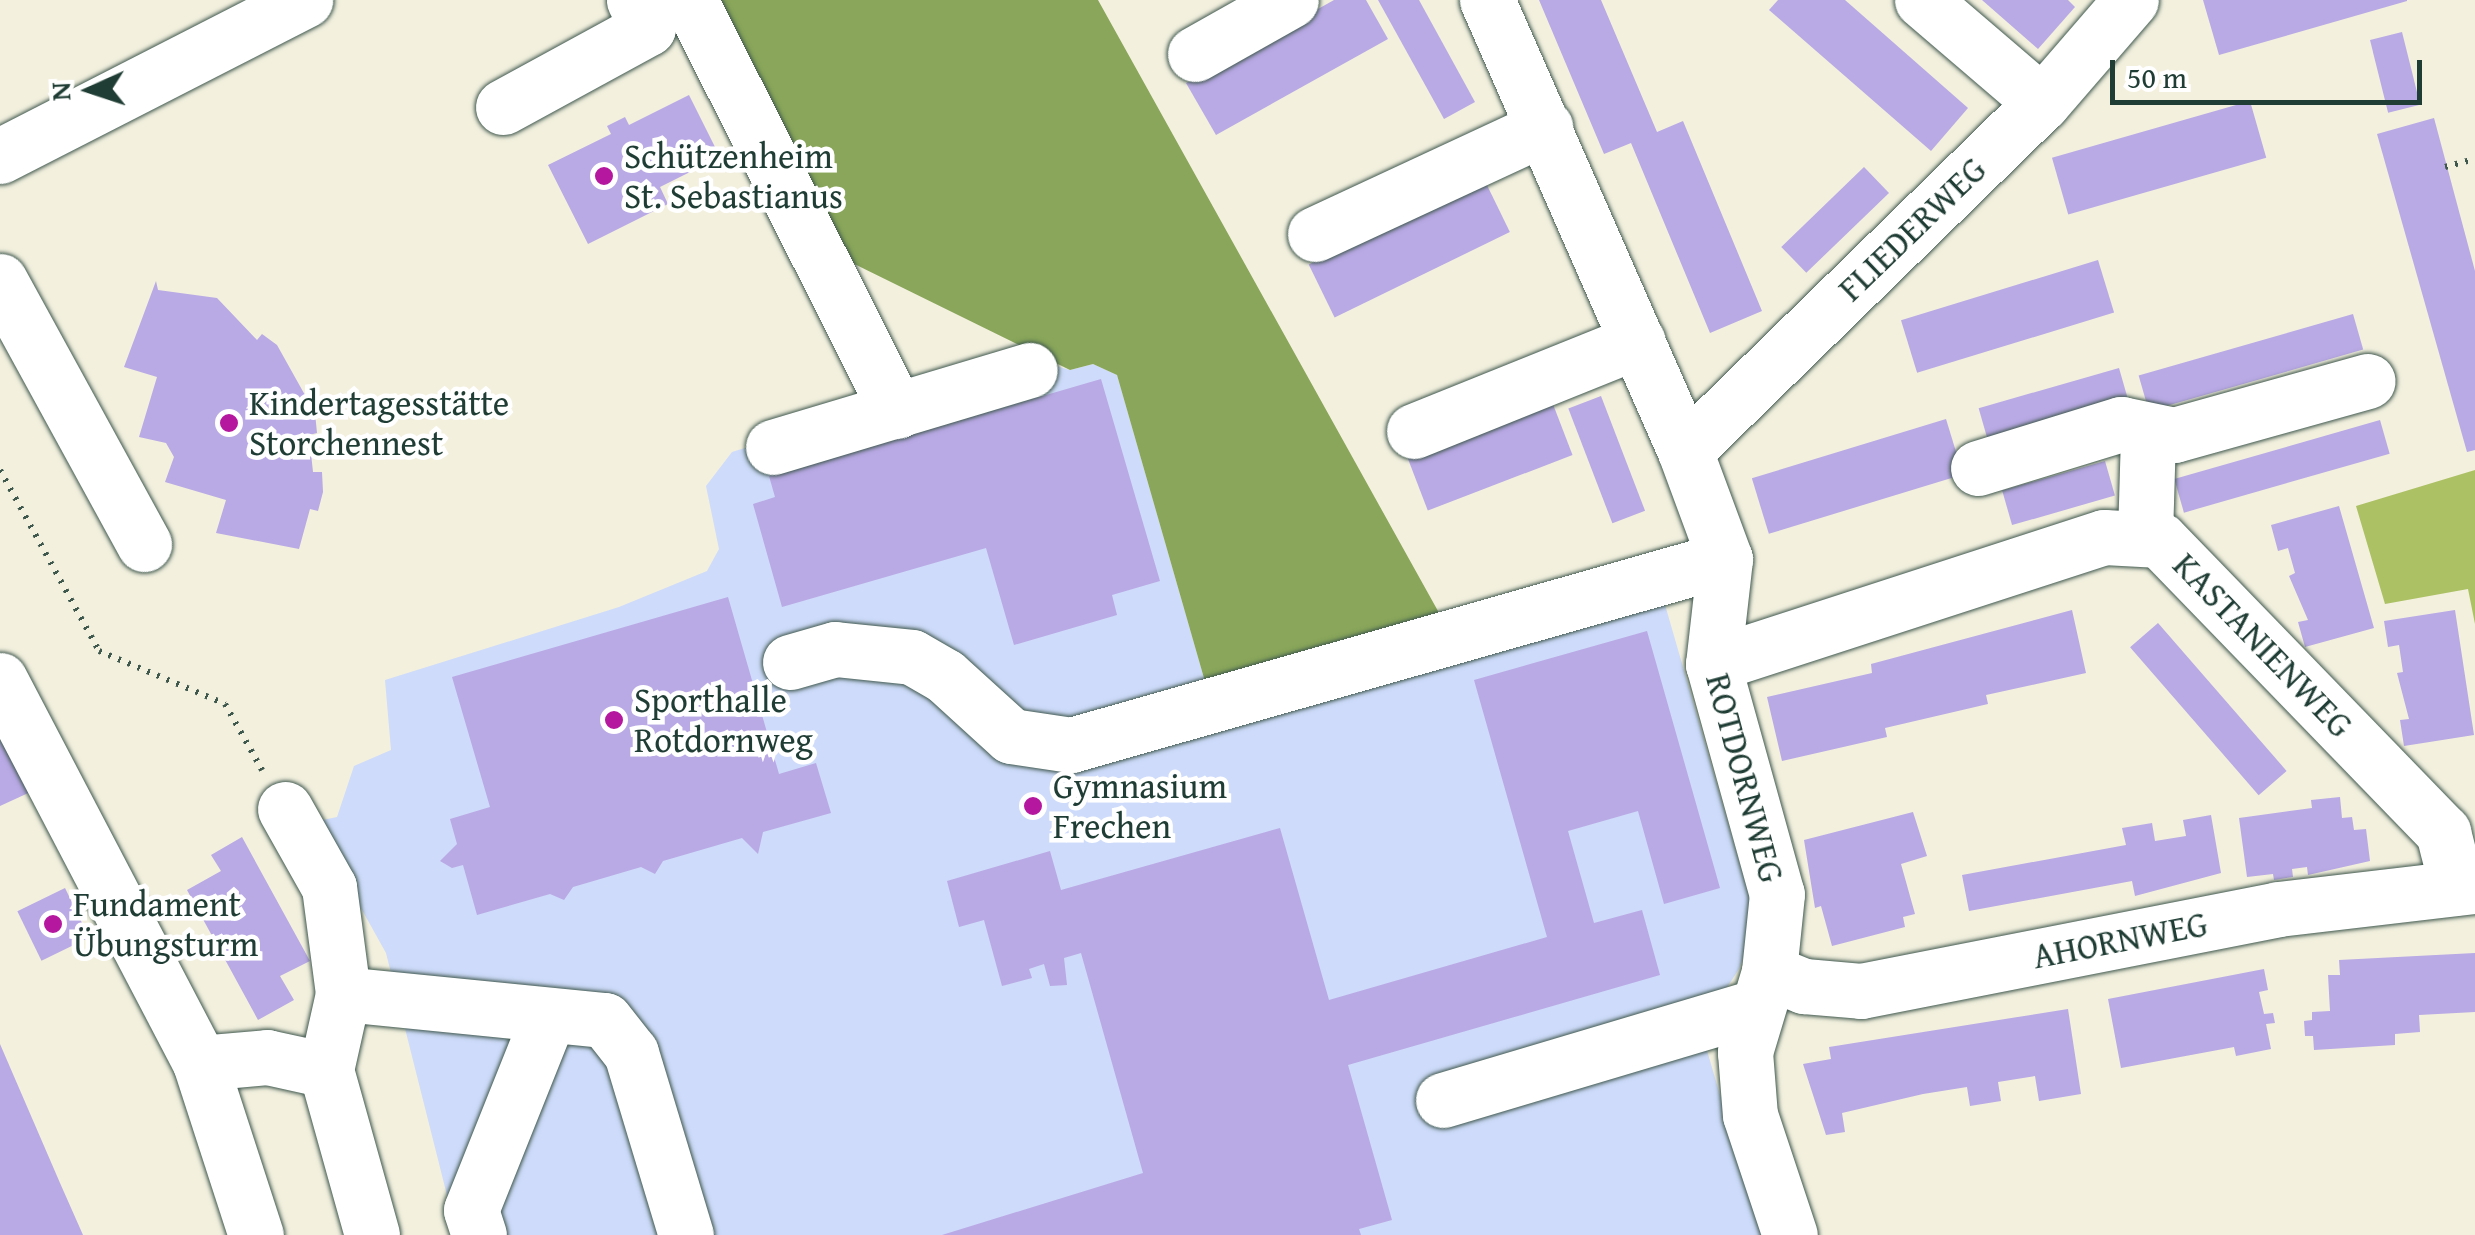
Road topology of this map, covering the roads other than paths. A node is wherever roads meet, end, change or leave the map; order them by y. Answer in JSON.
{"nodes":[{"id":1,"x":305,"y":0,"type":"edge"},
{"id":2,"x":634,"y":0,"type":"edge"},
{"id":3,"x":690,"y":0,"type":"edge"},
{"id":4,"x":1291,"y":0,"type":"edge"},
{"id":5,"x":1487,"y":0,"type":"edge"},
{"id":6,"x":1922,"y":0,"type":"edge"},
{"id":7,"x":2131,"y":0,"type":"edge"},
{"id":8,"x":1195,"y":54,"type":"dead end"},
{"id":9,"x":2042,"y":103,"type":"junction"},
{"id":10,"x":503,"y":107,"type":"dead end"},
{"id":11,"x":1545,"y":127,"type":"junction"},
{"id":12,"x":5,"y":142,"type":"edge"},
{"id":13,"x":1315,"y":234,"type":"dead end"},
{"id":14,"x":0,"y":281,"type":"edge"},
{"id":15,"x":1638,"y":341,"type":"junction"},
{"id":16,"x":1030,"y":370,"type":"dead end"},
{"id":17,"x":2368,"y":381,"type":"dead end"},
{"id":18,"x":897,"y":410,"type":"junction"},
{"id":19,"x":1414,"y":431,"type":"dead end"},
{"id":20,"x":2148,"y":433,"type":"junction"},
{"id":21,"x":772,"y":447,"type":"dead end"},
{"id":22,"x":1685,"y":451,"type":"junction"},
{"id":23,"x":1978,"y":468,"type":"dead end"},
{"id":24,"x":2145,"y":536,"type":"junction"},
{"id":25,"x":144,"y":544,"type":"dead end"},
{"id":26,"x":1725,"y":559,"type":"junction"},
{"id":27,"x":790,"y":662,"type":"dead end"},
{"id":28,"x":1713,"y":664,"type":"junction"},
{"id":29,"x":0,"y":680,"type":"edge"},
{"id":30,"x":285,"y":809,"type":"road end"},
{"id":31,"x":2466,"y":886,"type":"edge"},
{"id":32,"x":1762,"y":989,"type":"junction"},
{"id":33,"x":343,"y":994,"type":"junction"},
{"id":34,"x":549,"y":1015,"type":"junction"},
{"id":35,"x":200,"y":1063,"type":"junction"},
{"id":36,"x":326,"y":1070,"type":"junction"},
{"id":37,"x":1443,"y":1100,"type":"dead end"},
{"id":38,"x":241,"y":1230,"type":"edge"},
{"id":39,"x":372,"y":1235,"type":"edge"},
{"id":40,"x":479,"y":1235,"type":"edge"},
{"id":41,"x":686,"y":1235,"type":"edge"},
{"id":42,"x":1790,"y":1235,"type":"edge"}],
"edges":[{"from":1,"to":12,"type":"street"},
{"from":2,"to":10,"type":"street"},
{"from":3,"to":18,"type":"street"},
{"from":4,"to":8,"type":"street"},
{"from":5,"to":11,"type":"street","name":"ROTDORNWEG"},
{"from":6,"to":9,"type":"street"},
{"from":7,"to":9,"type":"street","name":"FLIEDERWEG"},
{"from":9,"to":22,"type":"street","name":"FLIEDERWEG"},
{"from":11,"to":13,"type":"street"},
{"from":11,"to":15,"type":"street","name":"ROTDORNWEG"},
{"from":14,"to":25,"type":"street"},
{"from":15,"to":19,"type":"street"},
{"from":15,"to":22,"type":"street","name":"ROTDORNWEG"},
{"from":16,"to":18,"type":"street"},
{"from":17,"to":20,"type":"street"},
{"from":18,"to":21,"type":"street"},
{"from":20,"to":23,"type":"street"},
{"from":20,"to":24,"type":"street"},
{"from":22,"to":26,"type":"street","name":"ROTDORNWEG"},
{"from":24,"to":28,"type":"street","name":"KASTANIENWEG"},
{"from":24,"to":31,"type":"street","name":"KASTANIENWEG"},
{"from":26,"to":27,"type":"street"},
{"from":26,"to":28,"type":"street","name":"ROTDORNWEG"},
{"from":28,"to":32,"type":"street","name":"ROTDORNWEG"},
{"from":29,"to":35,"type":"street"},
{"from":30,"to":33,"type":"street"},
{"from":31,"to":32,"type":"street","name":"AHORNWEG"},
{"from":32,"to":37,"type":"street"},
{"from":32,"to":42,"type":"street","name":"ROTDORNWEG"},
{"from":33,"to":34,"type":"street"},
{"from":33,"to":36,"type":"street"},
{"from":34,"to":40,"type":"street"},
{"from":34,"to":41,"type":"street"},
{"from":35,"to":36,"type":"street"},
{"from":35,"to":38,"type":"street"},
{"from":36,"to":39,"type":"street"}]}
